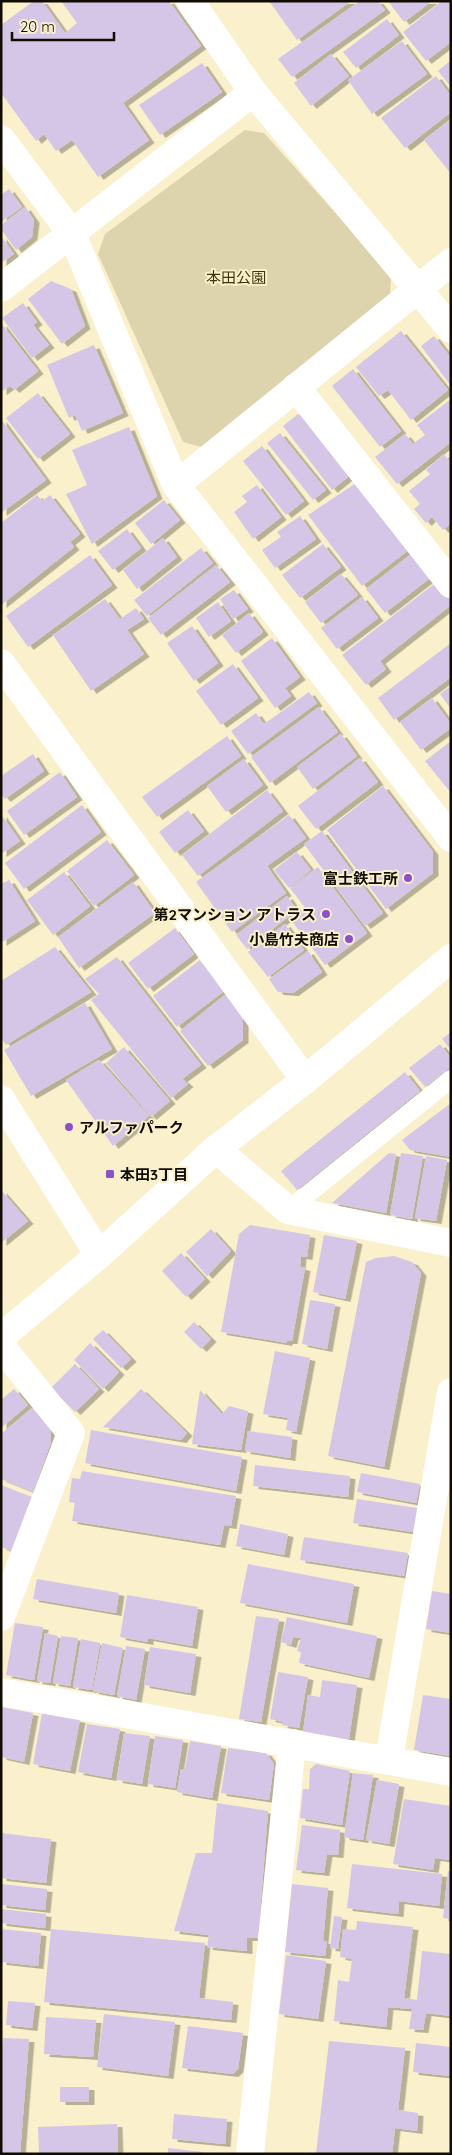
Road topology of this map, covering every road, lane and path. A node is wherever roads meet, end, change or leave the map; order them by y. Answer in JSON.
{"nodes":[{"id":1,"x":190,"y":1,"type":"edge"},
{"id":2,"x":253,"y":92,"type":"junction"},
{"id":3,"x":1,"y":139,"type":"edge"},
{"id":4,"x":72,"y":234,"type":"junction"},
{"id":5,"x":451,"y":262,"type":"edge"},
{"id":6,"x":1,"y":288,"type":"edge"},
{"id":7,"x":419,"y":288,"type":"junction"},
{"id":8,"x":451,"y":329,"type":"edge"},
{"id":9,"x":296,"y":387,"type":"junction"},
{"id":10,"x":176,"y":485,"type":"junction"},
{"id":11,"x":451,"y":584,"type":"edge"},
{"id":12,"x":1,"y":663,"type":"edge"},
{"id":13,"x":451,"y":838,"type":"edge"},
{"id":14,"x":451,"y":958,"type":"edge"},
{"id":15,"x":451,"y":1079,"type":"edge"},
{"id":16,"x":305,"y":1080,"type":"junction"},
{"id":17,"x":1,"y":1099,"type":"edge"},
{"id":18,"x":216,"y":1149,"type":"junction"},
{"id":19,"x":288,"y":1210,"type":"junction"},
{"id":20,"x":451,"y":1243,"type":"edge"},
{"id":21,"x":99,"y":1255,"type":"junction"},
{"id":22,"x":1,"y":1337,"type":"edge"},
{"id":23,"x":1,"y":1346,"type":"edge"},
{"id":24,"x":451,"y":1392,"type":"edge"},
{"id":25,"x":1,"y":1617,"type":"edge"},
{"id":26,"x":1,"y":1692,"type":"edge"},
{"id":27,"x":292,"y":1743,"type":"junction"},
{"id":28,"x":389,"y":1759,"type":"junction"},
{"id":29,"x":451,"y":1772,"type":"edge"},
{"id":30,"x":250,"y":2154,"type":"edge"}],
"edges":[{"from":1,"to":2,"type":"street"},
{"from":2,"to":4,"type":"street"},
{"from":2,"to":7,"type":"street"},
{"from":3,"to":4,"type":"street"},
{"from":4,"to":6,"type":"street"},
{"from":4,"to":10,"type":"street"},
{"from":5,"to":7,"type":"street"},
{"from":7,"to":8,"type":"street"},
{"from":7,"to":9,"type":"street"},
{"from":9,"to":10,"type":"street"},
{"from":9,"to":11,"type":"street"},
{"from":10,"to":13,"type":"street"},
{"from":12,"to":16,"type":"street"},
{"from":14,"to":16,"type":"street"},
{"from":15,"to":19,"type":"lane"},
{"from":16,"to":18,"type":"street"},
{"from":17,"to":21,"type":"street"},
{"from":18,"to":19,"type":"street"},
{"from":18,"to":21,"type":"street"},
{"from":19,"to":20,"type":"street"},
{"from":21,"to":22,"type":"street"},
{"from":23,"to":25,"type":"street"},
{"from":24,"to":28,"type":"street"},
{"from":26,"to":27,"type":"street"},
{"from":27,"to":28,"type":"street"},
{"from":27,"to":30,"type":"street"},
{"from":28,"to":29,"type":"street"}]}
